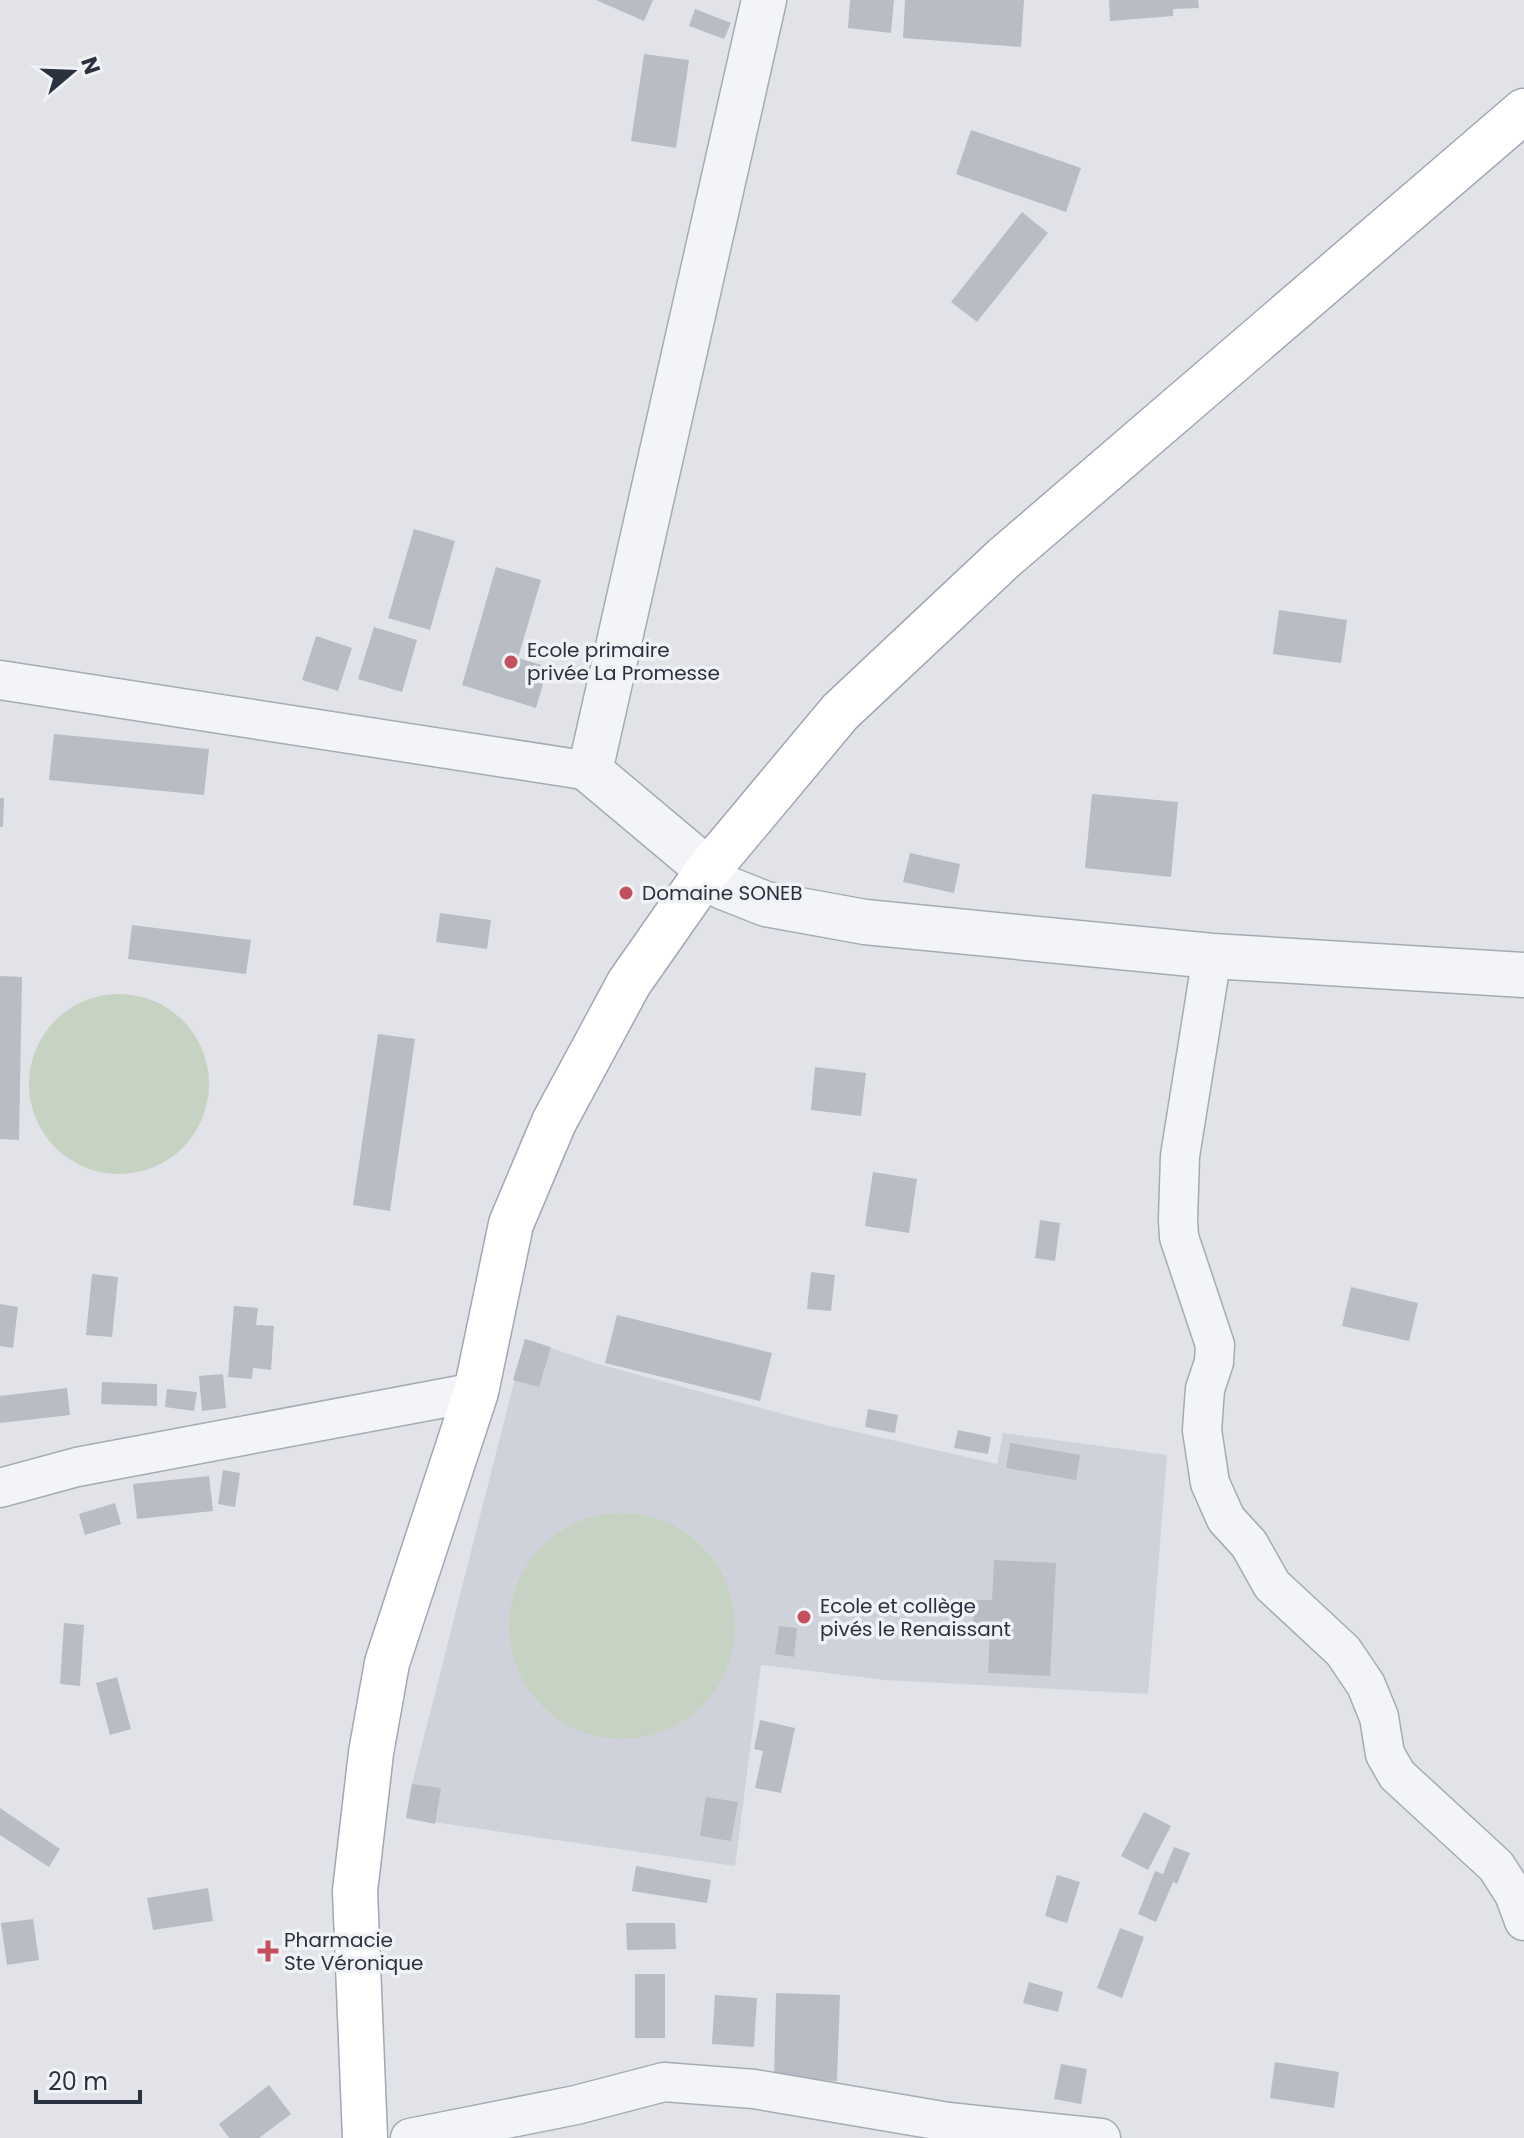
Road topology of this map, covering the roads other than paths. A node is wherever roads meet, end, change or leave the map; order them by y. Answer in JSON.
{"nodes":[{"id":1,"x":764,"y":0,"type":"edge"},
{"id":2,"x":1524,"y":111,"type":"edge"},
{"id":3,"x":0,"y":680,"type":"edge"},
{"id":4,"x":590,"y":771,"type":"junction"},
{"id":5,"x":708,"y":870,"type":"junction"},
{"id":6,"x":1212,"y":956,"type":"junction"},
{"id":7,"x":1524,"y":975,"type":"edge"},
{"id":8,"x":476,"y":1392,"type":"junction"},
{"id":9,"x":0,"y":1488,"type":"edge"},
{"id":10,"x":1524,"y":1921,"type":"edge"},
{"id":11,"x":365,"y":2138,"type":"edge"},
{"id":12,"x":410,"y":2138,"type":"edge"},
{"id":13,"x":1101,"y":2138,"type":"edge"}],
"edges":[{"from":1,"to":4,"type":"street"},
{"from":2,"to":5,"type":"main road"},
{"from":3,"to":4,"type":"street"},
{"from":4,"to":5,"type":"street"},
{"from":5,"to":6,"type":"street"},
{"from":5,"to":8,"type":"main road"},
{"from":6,"to":7,"type":"street"},
{"from":6,"to":10,"type":"street"},
{"from":8,"to":9,"type":"street"},
{"from":8,"to":11,"type":"main road"},
{"from":12,"to":13,"type":"street"}]}
